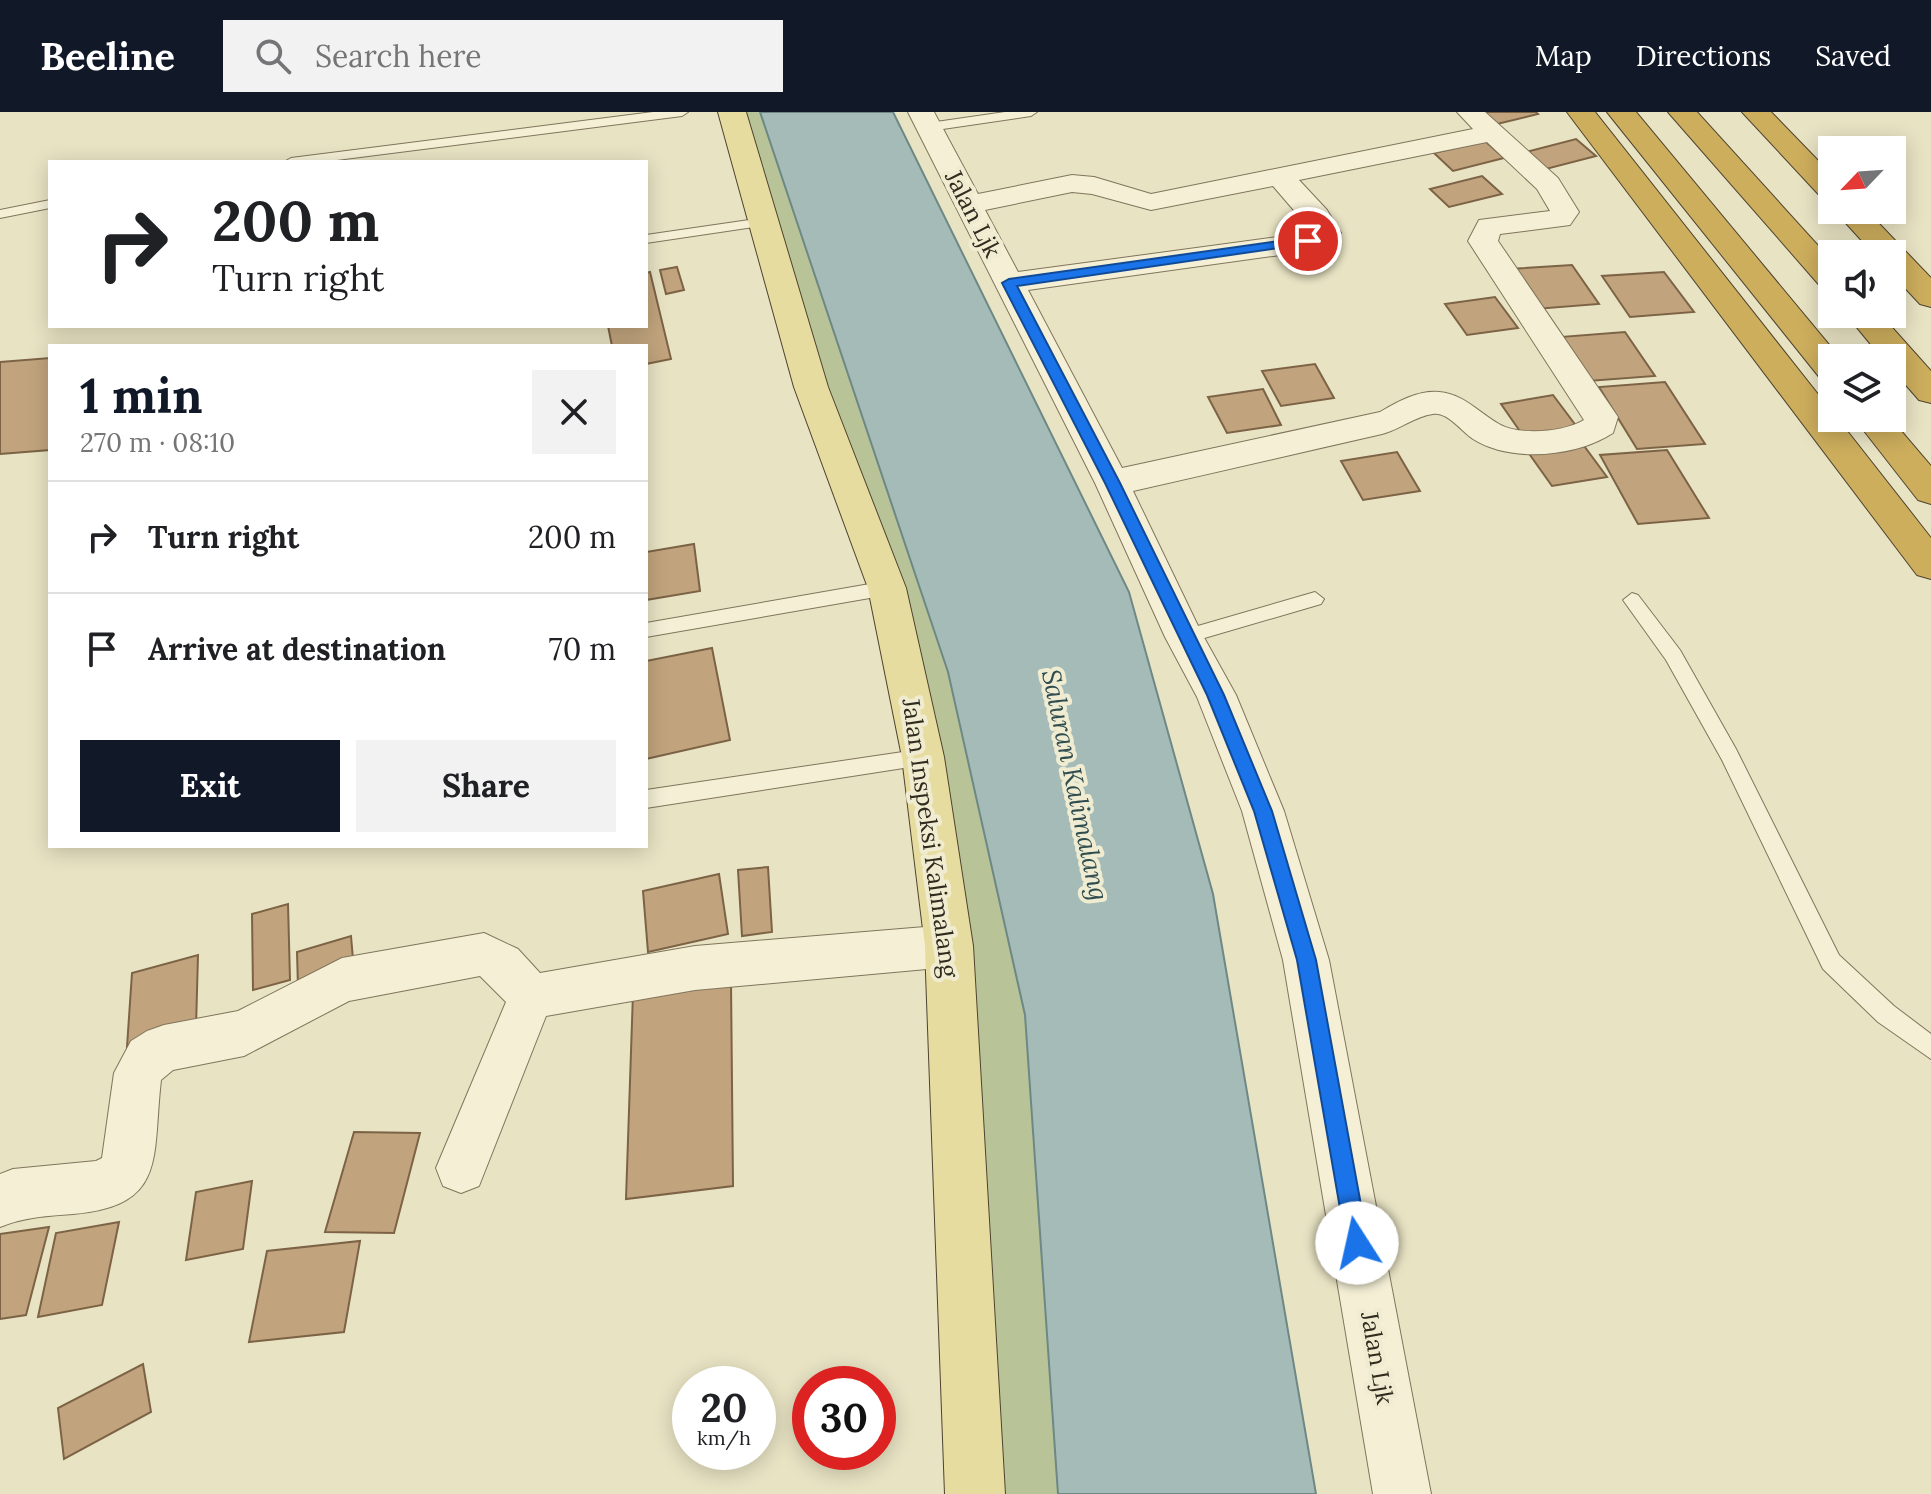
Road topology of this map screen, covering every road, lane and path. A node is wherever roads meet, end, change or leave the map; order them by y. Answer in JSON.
{"nodes":[{"id":1,"x":682,"y":112,"type":"edge"},
{"id":2,"x":732,"y":112,"type":"edge"},
{"id":3,"x":1031,"y":112,"type":"edge"},
{"id":4,"x":1581,"y":112,"type":"edge"},
{"id":5,"x":1621,"y":112,"type":"edge"},
{"id":6,"x":1682,"y":112,"type":"edge"},
{"id":7,"x":1756,"y":112,"type":"edge"},
{"id":8,"x":925,"y":120,"type":"edge"},
{"id":9,"x":1481,"y":122,"type":"edge"},
{"id":10,"x":307,"y":160,"type":"edge"},
{"id":11,"x":1278,"y":175,"type":"junction"},
{"id":12,"x":1818,"y":177,"type":"edge"},
{"id":13,"x":48,"y":204,"type":"edge"},
{"id":14,"x":969,"y":205,"type":"junction"},
{"id":15,"x":0,"y":214,"type":"edge"},
{"id":16,"x":763,"y":222,"type":"junction"},
{"id":17,"x":1862,"y":224,"type":"edge"},
{"id":18,"x":648,"y":239,"type":"edge"},
{"id":19,"x":1877,"y":240,"type":"edge"},
{"id":20,"x":1818,"y":264,"type":"edge"},
{"id":21,"x":1906,"y":271,"type":"edge"},
{"id":22,"x":1009,"y":283,"type":"junction"},
{"id":23,"x":1931,"y":297,"type":"edge"},
{"id":24,"x":1874,"y":328,"type":"edge"},
{"id":25,"x":1818,"y":353,"type":"edge"},
{"id":26,"x":1931,"y":392,"type":"edge"},
{"id":27,"x":1883,"y":432,"type":"edge"},
{"id":28,"x":1112,"y":483,"type":"junction"},
{"id":29,"x":1931,"y":491,"type":"edge"},
{"id":30,"x":1931,"y":565,"type":"edge"},
{"id":31,"x":887,"y":588,"type":"junction"},
{"id":32,"x":1315,"y":599,"type":"dead end"},
{"id":33,"x":1632,"y":600,"type":"dead end"},
{"id":34,"x":648,"y":630,"type":"edge"},
{"id":35,"x":1184,"y":637,"type":"junction"},
{"id":36,"x":923,"y":757,"type":"junction"},
{"id":37,"x":648,"y":799,"type":"edge"},
{"id":38,"x":949,"y":946,"type":"junction"},
{"id":39,"x":531,"y":997,"type":"junction"},
{"id":40,"x":1931,"y":1048,"type":"edge"},
{"id":41,"x":461,"y":1168,"type":"dead end"},
{"id":42,"x":0,"y":1201,"type":"edge"},
{"id":43,"x":975,"y":1494,"type":"edge"},
{"id":44,"x":1402,"y":1494,"type":"edge"}],
"edges":[{"from":1,"to":10,"type":"lane"},
{"from":2,"to":16,"type":"main road","name":"Jalan Inspeksi Kalimalang"},
{"from":3,"to":8,"type":"lane"},
{"from":4,"to":30,"type":"highway"},
{"from":5,"to":25,"type":"highway"},
{"from":6,"to":20,"type":"highway"},
{"from":7,"to":12,"type":"highway"},
{"from":8,"to":14,"type":"street","name":"Jalan Ljk"},
{"from":9,"to":11,"type":"street"},
{"from":9,"to":28,"type":"street"},
{"from":11,"to":14,"type":"street"},
{"from":11,"to":22,"type":"street"},
{"from":13,"to":15,"type":"lane"},
{"from":14,"to":22,"type":"street","name":"Jalan Ljk"},
{"from":16,"to":18,"type":"lane"},
{"from":16,"to":31,"type":"main road","name":"Jalan Inspeksi Kalimalang"},
{"from":17,"to":19,"type":"highway"},
{"from":21,"to":23,"type":"highway"},
{"from":22,"to":28,"type":"street","name":"Jalan Ljk"},
{"from":24,"to":26,"type":"highway"},
{"from":27,"to":29,"type":"highway"},
{"from":28,"to":35,"type":"street","name":"Jalan Ljk"},
{"from":31,"to":34,"type":"lane"},
{"from":31,"to":36,"type":"main road","name":"Jalan Inspeksi Kalimalang"},
{"from":32,"to":35,"type":"lane"},
{"from":33,"to":40,"type":"lane"},
{"from":35,"to":44,"type":"street","name":"Jalan Ljk"},
{"from":36,"to":37,"type":"lane"},
{"from":36,"to":38,"type":"main road","name":"Jalan Inspeksi Kalimalang"},
{"from":38,"to":39,"type":"street"},
{"from":38,"to":43,"type":"main road","name":"Jalan Inspeksi Kalimalang"},
{"from":39,"to":41,"type":"street"},
{"from":39,"to":42,"type":"street"}]}
